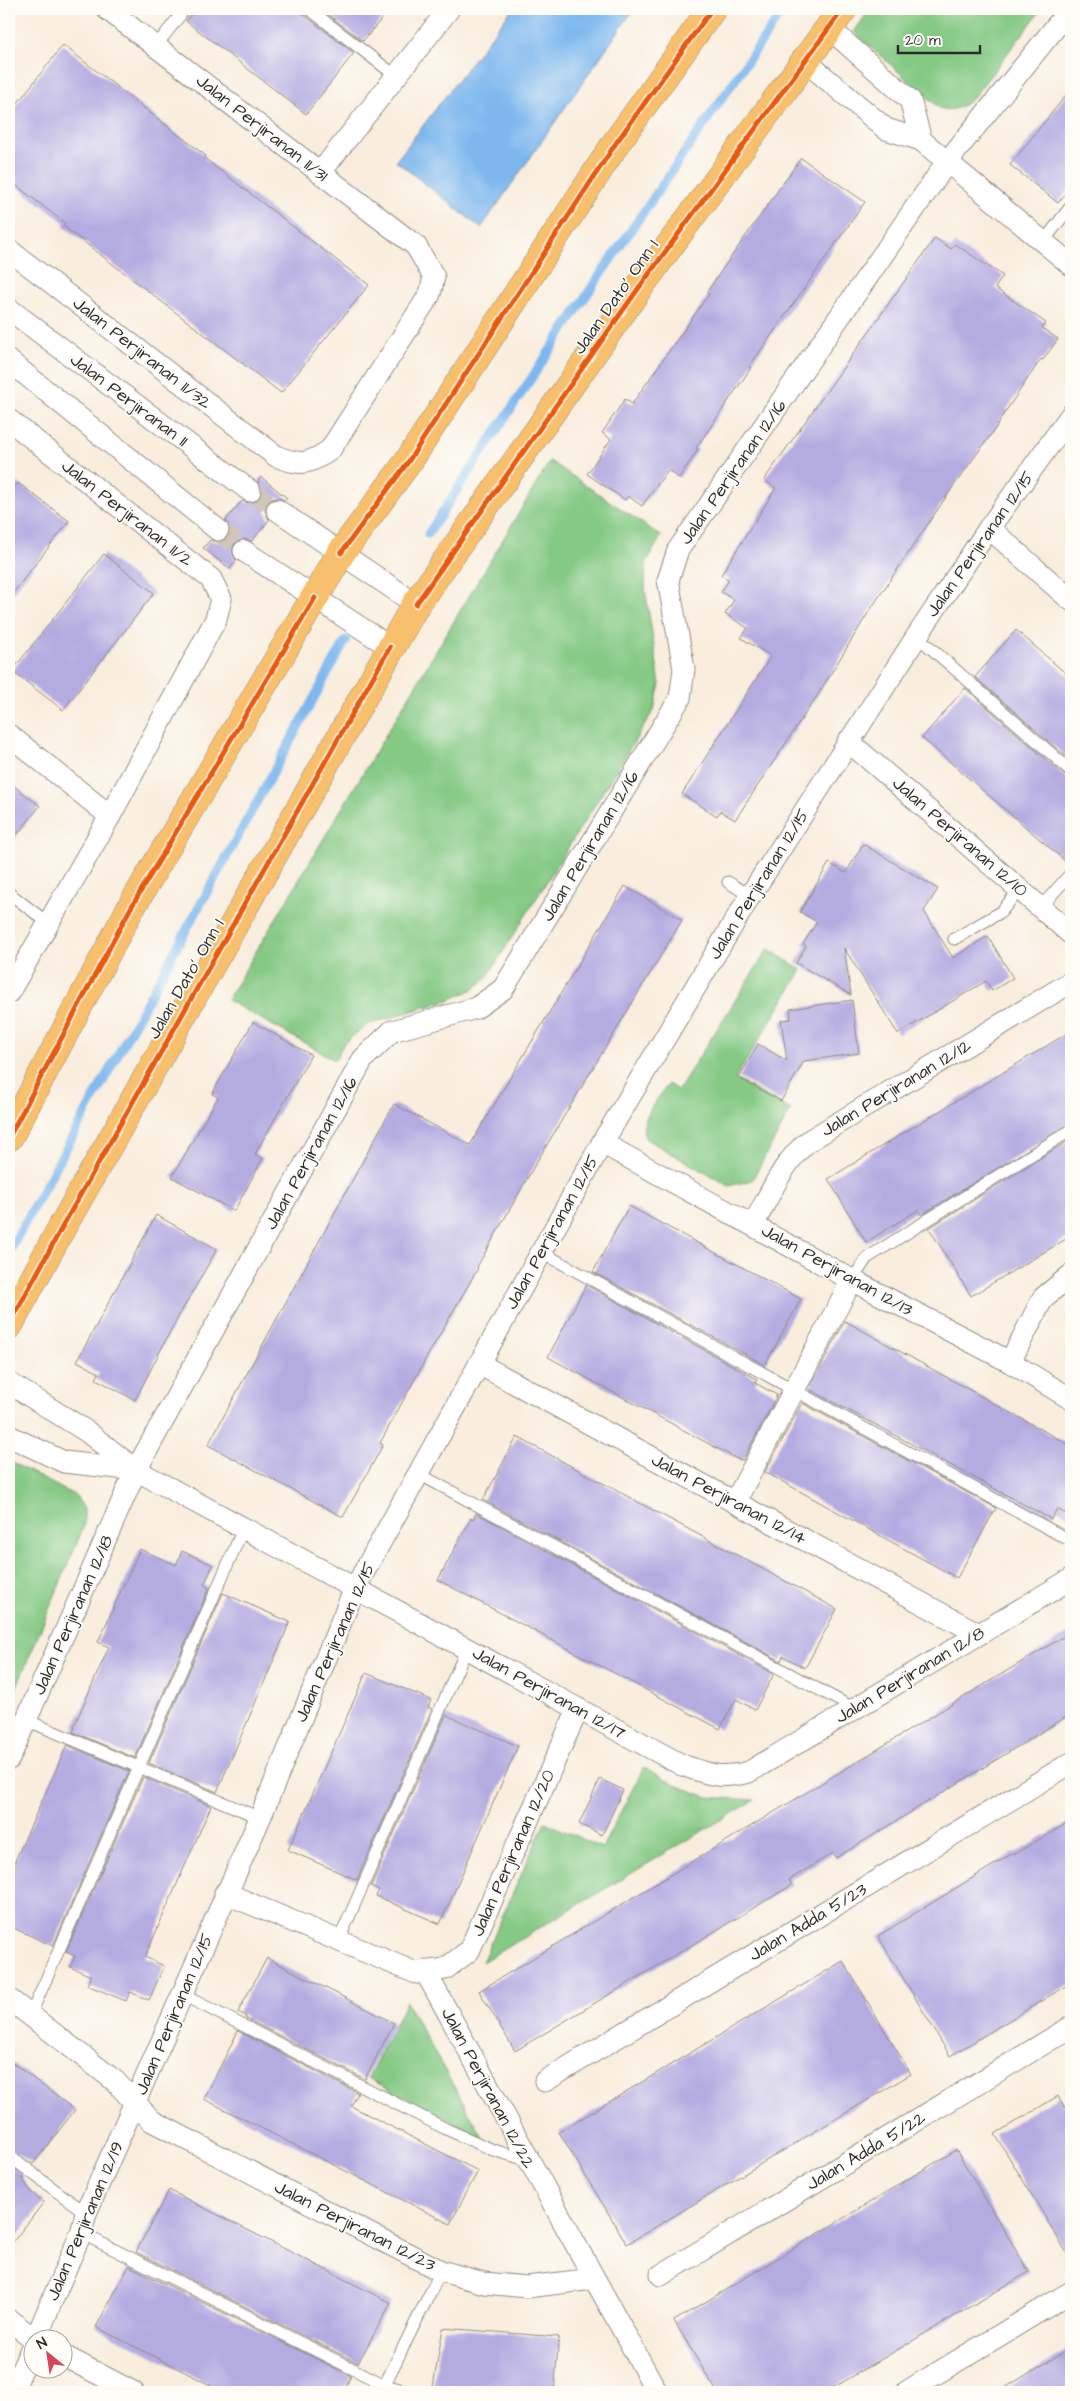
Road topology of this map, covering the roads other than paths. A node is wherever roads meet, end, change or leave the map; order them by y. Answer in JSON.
{"nodes":[{"id":1,"x":107,"y":9,"type":"edge"},
{"id":2,"x":185,"y":9,"type":"edge"},
{"id":3,"x":309,"y":9,"type":"edge"},
{"id":4,"x":449,"y":9,"type":"edge"},
{"id":5,"x":712,"y":9,"type":"edge"},
{"id":6,"x":1070,"y":9,"type":"edge"},
{"id":7,"x":836,"y":18,"type":"edge"},
{"id":8,"x":156,"y":46,"type":"junction"},
{"id":9,"x":804,"y":60,"type":"junction"},
{"id":10,"x":396,"y":76,"type":"junction"},
{"id":11,"x":921,"y":140,"type":"junction"},
{"id":12,"x":948,"y":162,"type":"junction"},
{"id":13,"x":320,"y":173,"type":"junction"},
{"id":14,"x":1071,"y":206,"type":"edge"},
{"id":15,"x":1044,"y":241,"type":"junction"},
{"id":16,"x":9,"y":250,"type":"edge"},
{"id":17,"x":1071,"y":265,"type":"edge"},
{"id":18,"x":9,"y":309,"type":"edge"},
{"id":19,"x":9,"y":361,"type":"edge"},
{"id":20,"x":9,"y":420,"type":"edge"},
{"id":21,"x":1067,"y":428,"type":"edge"},
{"id":22,"x":276,"y":456,"type":"joint"},
{"id":23,"x":250,"y":492,"type":"tunnel mouth"},
{"id":24,"x":277,"y":510,"type":"tunnel mouth"},
{"id":25,"x":989,"y":528,"type":"junction"},
{"id":26,"x":218,"y":530,"type":"tunnel mouth"},
{"id":27,"x":244,"y":551,"type":"tunnel mouth"},
{"id":28,"x":341,"y":554,"type":"junction"},
{"id":29,"x":315,"y":598,"type":"junction"},
{"id":30,"x":1071,"y":600,"type":"edge"},
{"id":31,"x":416,"y":604,"type":"junction"},
{"id":32,"x":917,"y":636,"type":"junction"},
{"id":33,"x":390,"y":647,"type":"junction"},
{"id":34,"x":9,"y":734,"type":"edge"},
{"id":35,"x":848,"y":741,"type":"junction"},
{"id":36,"x":1071,"y":770,"type":"edge"},
{"id":37,"x":110,"y":816,"type":"junction"},
{"id":38,"x":1071,"y":872,"type":"edge"},
{"id":39,"x":728,"y":882,"type":"dead end"},
{"id":40,"x":1020,"y":888,"type":"junction"},
{"id":41,"x":9,"y":893,"type":"edge"},
{"id":42,"x":750,"y":896,"type":"junction"},
{"id":43,"x":1041,"y":907,"type":"junction"},
{"id":44,"x":48,"y":923,"type":"junction"},
{"id":45,"x":1071,"y":934,"type":"edge"},
{"id":46,"x":954,"y":939,"type":"dead end"},
{"id":47,"x":1071,"y":982,"type":"edge"},
{"id":48,"x":9,"y":992,"type":"edge"},
{"id":49,"x":1071,"y":1130,"type":"edge"},
{"id":50,"x":9,"y":1137,"type":"edge"},
{"id":51,"x":602,"y":1143,"type":"junction"},
{"id":52,"x":754,"y":1225,"type":"junction"},
{"id":53,"x":541,"y":1252,"type":"junction"},
{"id":54,"x":1071,"y":1275,"type":"edge"},
{"id":55,"x":852,"y":1280,"type":"junction"},
{"id":56,"x":9,"y":1325,"type":"edge"},
{"id":57,"x":1010,"y":1362,"type":"junction"},
{"id":58,"x":479,"y":1364,"type":"junction"},
{"id":59,"x":9,"y":1383,"type":"edge"},
{"id":60,"x":793,"y":1391,"type":"junction"},
{"id":61,"x":1071,"y":1399,"type":"edge"},
{"id":62,"x":9,"y":1436,"type":"edge"},
{"id":63,"x":136,"y":1470,"type":"junction"},
{"id":64,"x":419,"y":1474,"type":"junction"},
{"id":65,"x":735,"y":1502,"type":"junction"},
{"id":66,"x":244,"y":1527,"type":"junction"},
{"id":67,"x":1071,"y":1541,"type":"edge"},
{"id":68,"x":1071,"y":1579,"type":"edge"},
{"id":69,"x":355,"y":1588,"type":"junction"},
{"id":70,"x":979,"y":1634,"type":"junction"},
{"id":71,"x":467,"y":1648,"type":"junction"},
{"id":72,"x":855,"y":1709,"type":"junction"},
{"id":73,"x":578,"y":1710,"type":"junction"},
{"id":74,"x":26,"y":1720,"type":"junction"},
{"id":75,"x":9,"y":1759,"type":"edge"},
{"id":76,"x":1071,"y":1763,"type":"edge"},
{"id":77,"x":139,"y":1768,"type":"junction"},
{"id":78,"x":749,"y":1772,"type":"joint"},
{"id":79,"x":260,"y":1818,"type":"junction"},
{"id":80,"x":225,"y":1893,"type":"junction"},
{"id":81,"x":339,"y":1940,"type":"junction"},
{"id":82,"x":425,"y":1972,"type":"junction"},
{"id":83,"x":181,"y":1994,"type":"junction"},
{"id":84,"x":9,"y":1999,"type":"edge"},
{"id":85,"x":31,"y":2014,"type":"junction"},
{"id":86,"x":1071,"y":2027,"type":"edge"},
{"id":87,"x":545,"y":2081,"type":"dead end"},
{"id":88,"x":136,"y":2105,"type":"junction"},
{"id":89,"x":9,"y":2156,"type":"edge"},
{"id":90,"x":527,"y":2160,"type":"junction"},
{"id":91,"x":83,"y":2223,"type":"junction"},
{"id":92,"x":441,"y":2271,"type":"junction"},
{"id":93,"x":661,"y":2274,"type":"dead end"},
{"id":94,"x":593,"y":2279,"type":"junction"},
{"id":95,"x":1071,"y":2292,"type":"edge"},
{"id":96,"x":9,"y":2320,"type":"edge"},
{"id":97,"x":39,"y":2328,"type":"edge"},
{"id":98,"x":22,"y":2329,"type":"edge"},
{"id":99,"x":72,"y":2360,"type":"edge"},
{"id":100,"x":22,"y":2370,"type":"edge"},
{"id":101,"x":383,"y":2389,"type":"edge"},
{"id":102,"x":650,"y":2391,"type":"edge"},
{"id":103,"x":12,"y":2392,"type":"edge"},
{"id":104,"x":133,"y":2392,"type":"edge"},
{"id":105,"x":410,"y":2392,"type":"edge"},
{"id":106,"x":906,"y":2392,"type":"edge"}],
"edges":[{"from":1,"to":8,"type":"street","name":"Jalan Perjiranan 11/31"},
{"from":2,"to":8,"type":"lane"},
{"from":3,"to":10,"type":"lane"},
{"from":4,"to":10,"type":"street"},
{"from":5,"to":28,"type":"main road"},
{"from":6,"to":12,"type":"street","name":"Jalan Perjiranan 12/16"},
{"from":7,"to":9,"type":"main road","name":"Jalan Dato' Onn 1"},
{"from":7,"to":11,"type":"street"},
{"from":8,"to":13,"type":"street","name":"Jalan Perjiranan 11/31"},
{"from":9,"to":11,"type":"street"},
{"from":9,"to":31,"type":"main road","name":"Jalan Dato' Onn 1"},
{"from":10,"to":13,"type":"street"},
{"from":11,"to":12,"type":"street"},
{"from":12,"to":15,"type":"street"},
{"from":12,"to":63,"type":"street","name":"Jalan Perjiranan 12/16"},
{"from":13,"to":22,"type":"street","name":"Jalan Perjiranan 11/31"},
{"from":14,"to":15,"type":"lane"},
{"from":15,"to":17,"type":"street"},
{"from":16,"to":22,"type":"street","name":"Jalan Perjiranan 11/32"},
{"from":18,"to":23,"type":"street","name":"Jalan Perjiranan 11"},
{"from":19,"to":26,"type":"street"},
{"from":20,"to":37,"type":"street","name":"Jalan Perjiranan 11/2"},
{"from":21,"to":25,"type":"street","name":"Jalan Perjiranan 12/15"},
{"from":24,"to":28,"type":"street"},
{"from":25,"to":30,"type":"street"},
{"from":25,"to":32,"type":"street","name":"Jalan Perjiranan 12/15"},
{"from":27,"to":29,"type":"street"},
{"from":28,"to":29,"type":"main road"},
{"from":28,"to":31,"type":"street"},
{"from":29,"to":33,"type":"street"},
{"from":29,"to":50,"type":"main road"},
{"from":31,"to":33,"type":"main road","name":"Jalan Dato' Onn 1"},
{"from":32,"to":35,"type":"street","name":"Jalan Perjiranan 12/15"},
{"from":32,"to":36,"type":"lane"},
{"from":33,"to":56,"type":"main road","name":"Jalan Dato' Onn 1"},
{"from":34,"to":37,"type":"street"},
{"from":35,"to":40,"type":"street","name":"Jalan Perjiranan 12/10"},
{"from":35,"to":42,"type":"street","name":"Jalan Perjiranan 12/15"},
{"from":37,"to":44,"type":"street"},
{"from":38,"to":43,"type":"lane"},
{"from":39,"to":42,"type":"lane"},
{"from":40,"to":43,"type":"street","name":"Jalan Perjiranan 12/10"},
{"from":40,"to":46,"type":"lane"},
{"from":41,"to":44,"type":"lane"},
{"from":42,"to":51,"type":"street","name":"Jalan Perjiranan 12/15"},
{"from":43,"to":45,"type":"street","name":"Jalan Perjiranan 12/10"},
{"from":44,"to":48,"type":"street"},
{"from":47,"to":52,"type":"street","name":"Jalan Perjiranan 12/12"},
{"from":49,"to":55,"type":"lane"},
{"from":51,"to":52,"type":"street","name":"Jalan Perjiranan 12/13"},
{"from":51,"to":53,"type":"street","name":"Jalan Perjiranan 12/15"},
{"from":52,"to":55,"type":"street","name":"Jalan Perjiranan 12/13"},
{"from":53,"to":58,"type":"street","name":"Jalan Perjiranan 12/15"},
{"from":53,"to":60,"type":"lane"},
{"from":54,"to":57,"type":"street"},
{"from":55,"to":57,"type":"street","name":"Jalan Perjiranan 12/13"},
{"from":55,"to":60,"type":"street"},
{"from":57,"to":61,"type":"street","name":"Jalan Perjiranan 12/13"},
{"from":58,"to":64,"type":"street","name":"Jalan Perjiranan 12/15"},
{"from":58,"to":65,"type":"street","name":"Jalan Perjiranan 12/14"},
{"from":59,"to":63,"type":"street"},
{"from":60,"to":65,"type":"street"},
{"from":60,"to":67,"type":"lane"},
{"from":62,"to":63,"type":"street"},
{"from":63,"to":66,"type":"street","name":"Jalan Perjiranan 12/17"},
{"from":63,"to":74,"type":"street","name":"Jalan Perjiranan 12/18"},
{"from":64,"to":69,"type":"street","name":"Jalan Perjiranan 12/15"},
{"from":64,"to":72,"type":"lane"},
{"from":65,"to":70,"type":"street","name":"Jalan Perjiranan 12/14"},
{"from":66,"to":69,"type":"street","name":"Jalan Perjiranan 12/17"},
{"from":66,"to":77,"type":"lane"},
{"from":68,"to":70,"type":"street","name":"Jalan Perjiranan 12/8"},
{"from":69,"to":71,"type":"street","name":"Jalan Perjiranan 12/17"},
{"from":69,"to":79,"type":"street","name":"Jalan Perjiranan 12/15"},
{"from":70,"to":72,"type":"street","name":"Jalan Perjiranan 12/8"},
{"from":71,"to":73,"type":"street","name":"Jalan Perjiranan 12/17"},
{"from":71,"to":81,"type":"lane"},
{"from":72,"to":78,"type":"street","name":"Jalan Perjiranan 12/8"},
{"from":73,"to":78,"type":"street","name":"Jalan Perjiranan 12/17"},
{"from":73,"to":82,"type":"street","name":"Jalan Perjiranan 12/20"},
{"from":74,"to":75,"type":"street","name":"Jalan Perjiranan 12/18"},
{"from":74,"to":77,"type":"lane"},
{"from":76,"to":87,"type":"street","name":"Jalan Adda 5/23"},
{"from":77,"to":79,"type":"lane"},
{"from":77,"to":85,"type":"lane"},
{"from":79,"to":80,"type":"street","name":"Jalan Perjiranan 12/15"},
{"from":80,"to":81,"type":"street"},
{"from":80,"to":83,"type":"street","name":"Jalan Perjiranan 12/15"},
{"from":81,"to":82,"type":"street"},
{"from":82,"to":90,"type":"street","name":"Jalan Perjiranan 12/22"},
{"from":83,"to":88,"type":"street","name":"Jalan Perjiranan 12/15"},
{"from":83,"to":90,"type":"lane"},
{"from":84,"to":85,"type":"street","name":"Jalan Perjiranan 12/23"},
{"from":85,"to":88,"type":"street","name":"Jalan Perjiranan 12/23"},
{"from":86,"to":93,"type":"street","name":"Jalan Adda 5/22"},
{"from":88,"to":91,"type":"street","name":"Jalan Perjiranan 12/19"},
{"from":88,"to":92,"type":"street","name":"Jalan Perjiranan 12/23"},
{"from":89,"to":91,"type":"lane"},
{"from":90,"to":94,"type":"street","name":"Jalan Perjiranan 12/22"},
{"from":91,"to":97,"type":"street","name":"Jalan Perjiranan 12/19"},
{"from":91,"to":101,"type":"lane"},
{"from":92,"to":94,"type":"street","name":"Jalan Perjiranan 12/23"},
{"from":92,"to":101,"type":"lane"},
{"from":94,"to":102,"type":"street","name":"Jalan Perjiranan 12/22"},
{"from":95,"to":106,"type":"street"},
{"from":96,"to":98,"type":"street"},
{"from":99,"to":104,"type":"street"},
{"from":100,"to":103,"type":"street"},
{"from":101,"to":105,"type":"lane"}]}
